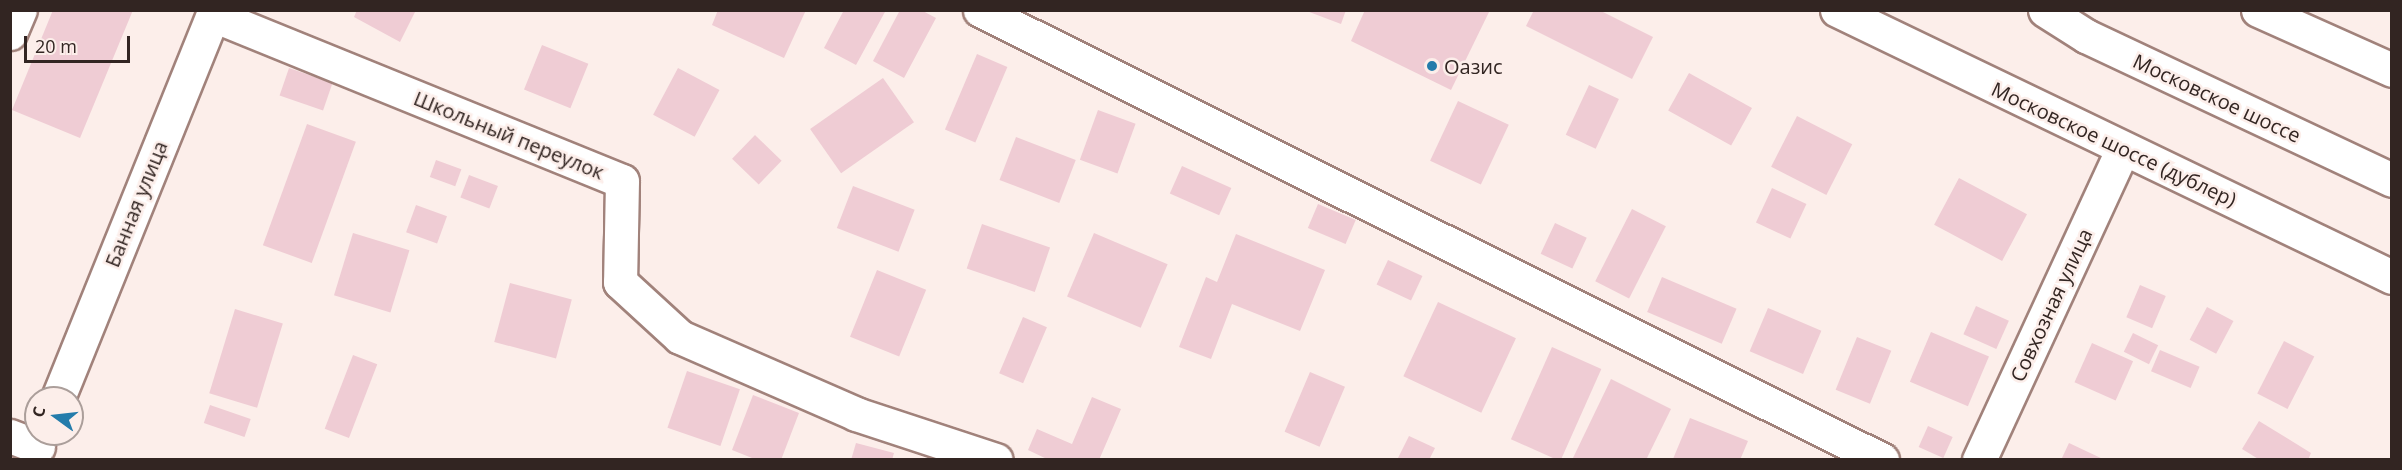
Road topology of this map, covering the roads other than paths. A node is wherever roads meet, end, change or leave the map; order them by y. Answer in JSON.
{"nodes":[{"id":1,"x":20,"y":10,"type":"edge"},
{"id":2,"x":980,"y":10,"type":"edge"},
{"id":3,"x":1837,"y":10,"type":"edge"},
{"id":4,"x":2045,"y":10,"type":"edge"},
{"id":5,"x":2258,"y":10,"type":"edge"},
{"id":6,"x":214,"y":13,"type":"edge"},
{"id":7,"x":10,"y":33,"type":"edge"},
{"id":8,"x":2391,"y":70,"type":"edge"},
{"id":9,"x":2122,"y":150,"type":"junction"},
{"id":10,"x":2391,"y":180,"type":"edge"},
{"id":11,"x":2391,"y":277,"type":"edge"},
{"id":12,"x":62,"y":386,"type":"edge"},
{"id":13,"x":996,"y":459,"type":"edge"},
{"id":14,"x":1882,"y":459,"type":"edge"},
{"id":15,"x":1979,"y":459,"type":"edge"}],
"edges":[{"from":1,"to":7,"type":"street"},
{"from":2,"to":14,"type":"street"},
{"from":3,"to":9,"type":"street","name":"Московское шоссе (дублер)"},
{"from":4,"to":10,"type":"street","name":"Московское шоссе"},
{"from":5,"to":8,"type":"street"},
{"from":6,"to":12,"type":"street","name":"Банная улица"},
{"from":6,"to":13,"type":"street","name":"Школьный переулок"},
{"from":9,"to":11,"type":"street","name":"Московское шоссе (дублер)"},
{"from":9,"to":15,"type":"street","name":"Совхозная улица"}]}
